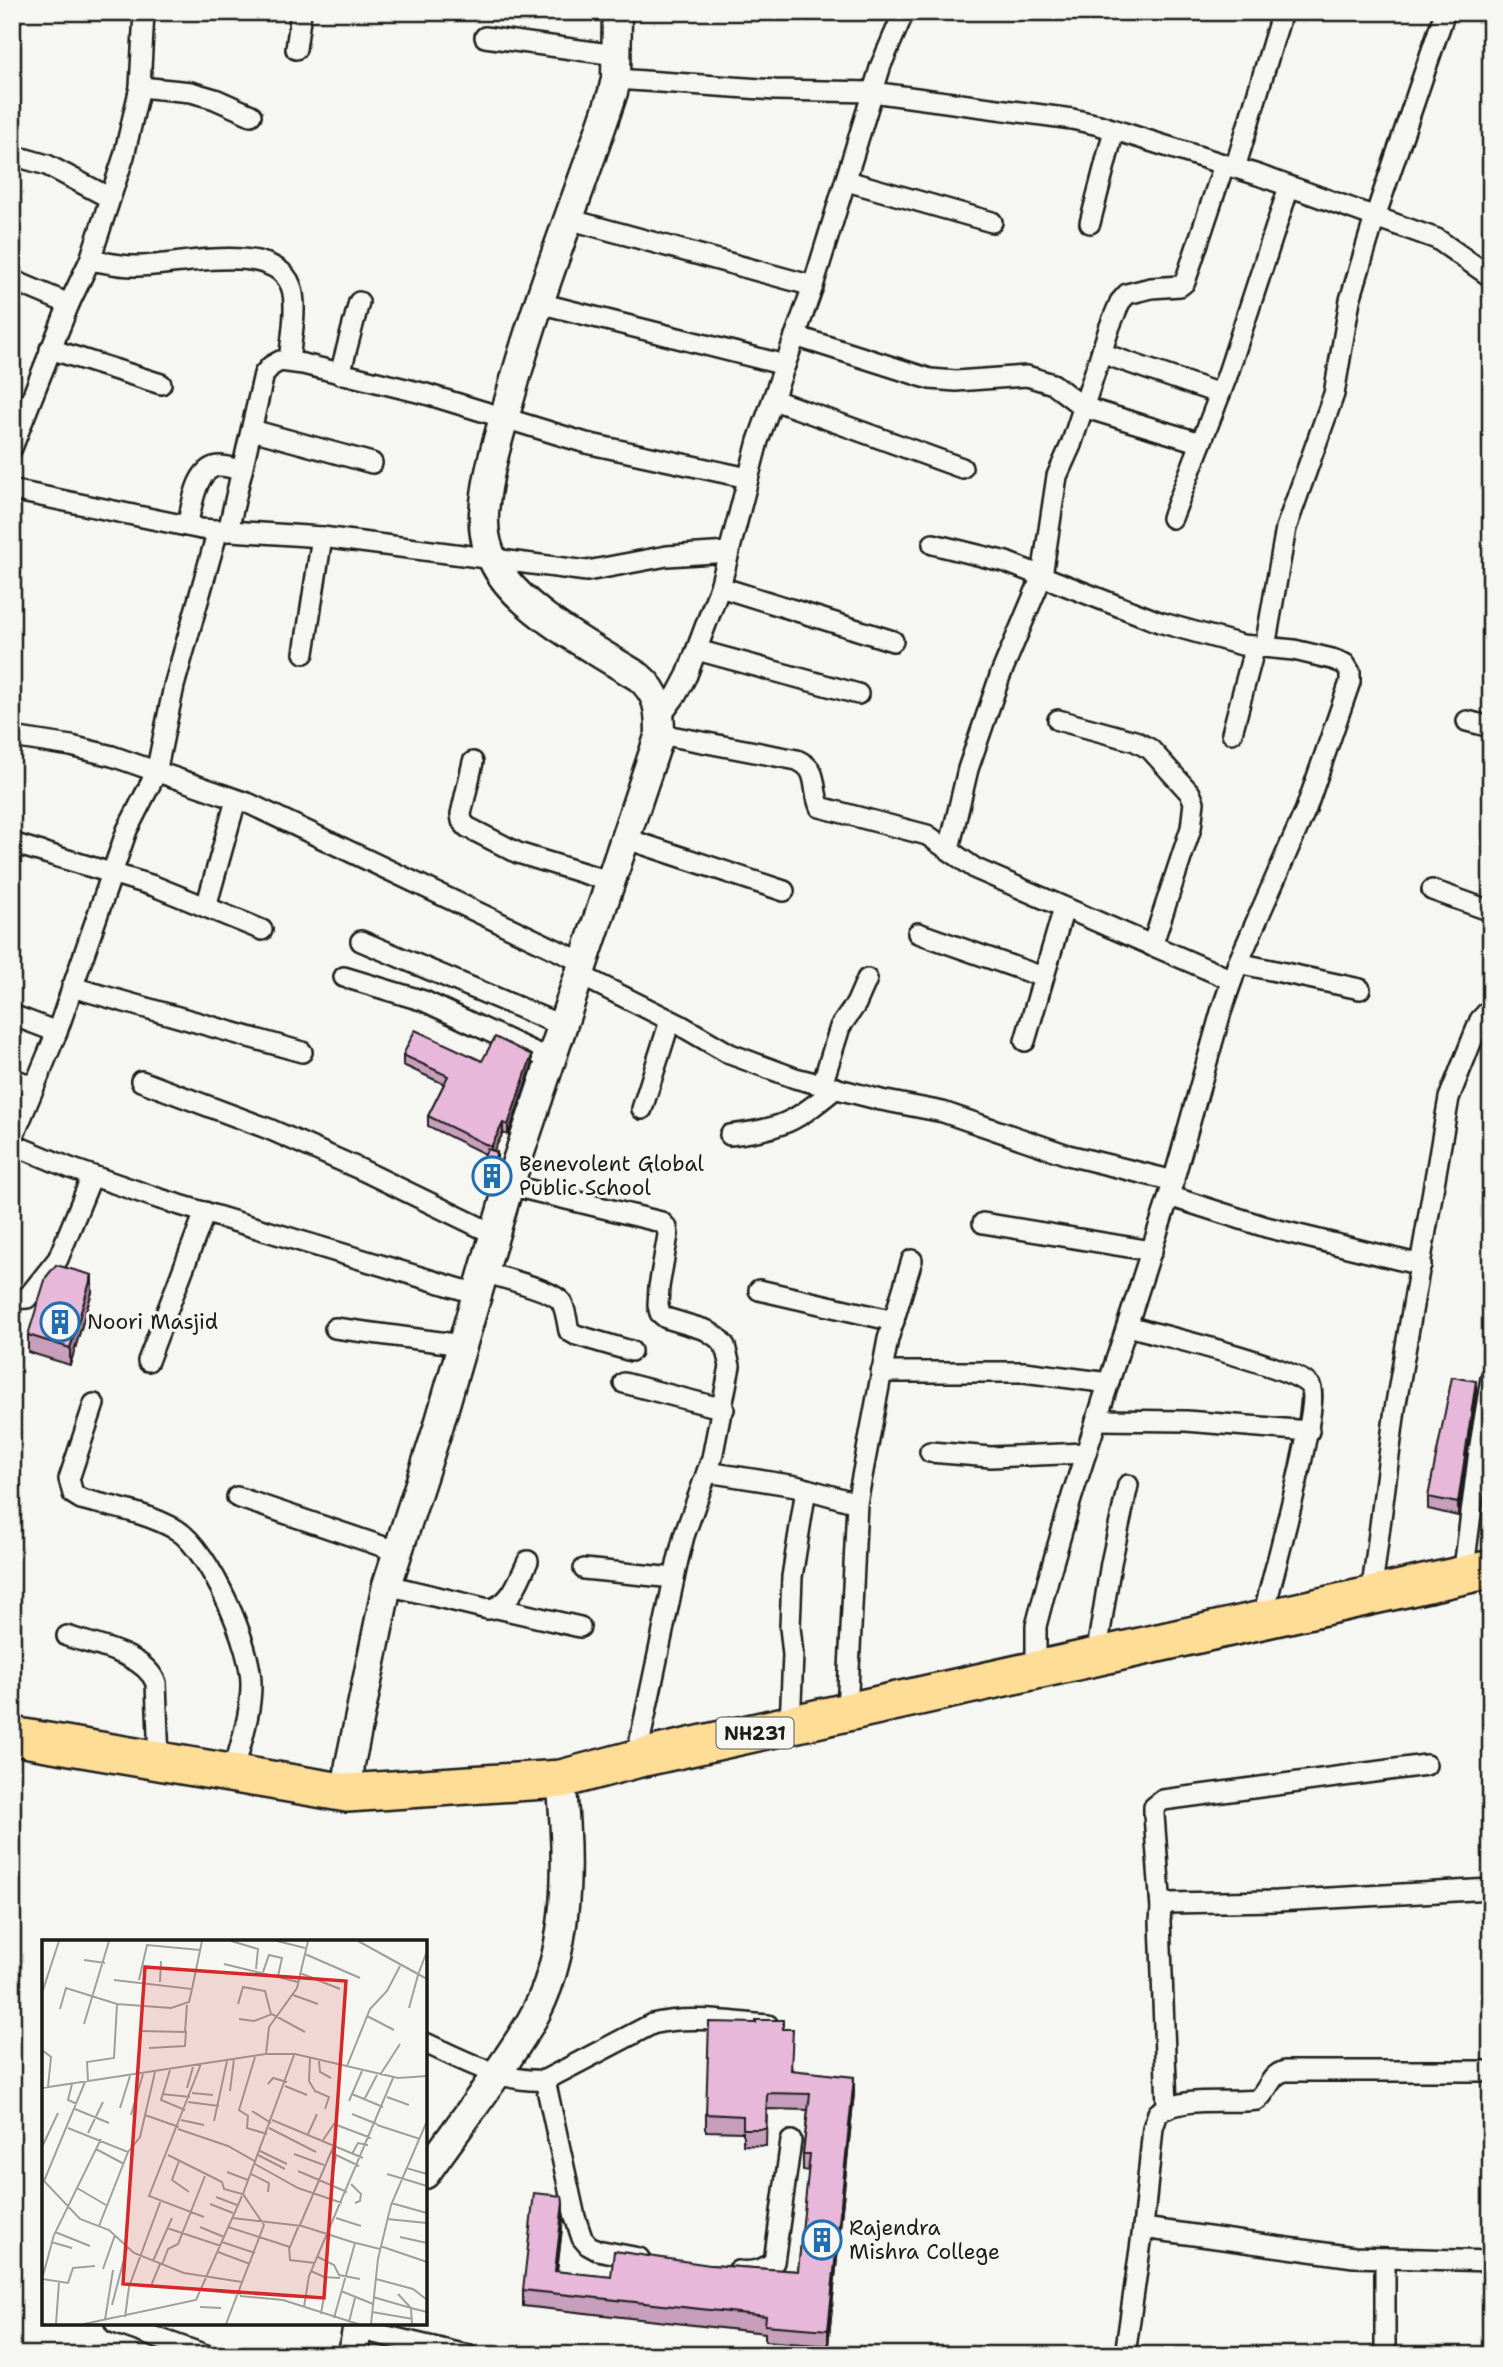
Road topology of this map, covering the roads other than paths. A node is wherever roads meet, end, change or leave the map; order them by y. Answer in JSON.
{"nodes":[{"id":1,"x":144,"y":12,"type":"edge"},
{"id":2,"x":301,"y":12,"type":"edge"},
{"id":3,"x":617,"y":12,"type":"edge"},
{"id":4,"x":904,"y":12,"type":"edge"},
{"id":5,"x":1282,"y":12,"type":"edge"},
{"id":6,"x":1445,"y":12,"type":"edge"},
{"id":7,"x":485,"y":37,"type":"dead end"},
{"id":8,"x":296,"y":49,"type":"dead end"},
{"id":9,"x":616,"y":67,"type":"junction"},
{"id":10,"x":140,"y":87,"type":"junction"},
{"id":11,"x":872,"y":92,"type":"junction"},
{"id":12,"x":251,"y":115,"type":"dead end"},
{"id":13,"x":1114,"y":130,"type":"junction"},
{"id":14,"x":12,"y":155,"type":"edge"},
{"id":15,"x":1229,"y":167,"type":"junction"},
{"id":16,"x":847,"y":181,"type":"junction"},
{"id":17,"x":1289,"y":187,"type":"junction"},
{"id":18,"x":110,"y":198,"type":"junction"},
{"id":19,"x":1375,"y":217,"type":"junction"},
{"id":20,"x":568,"y":219,"type":"junction"},
{"id":21,"x":992,"y":222,"type":"dead end"},
{"id":22,"x":1090,"y":223,"type":"dead end"},
{"id":23,"x":90,"y":260,"type":"junction"},
{"id":24,"x":1490,"y":271,"type":"edge"},
{"id":25,"x":12,"y":280,"type":"edge"},
{"id":26,"x":813,"y":286,"type":"junction"},
{"id":27,"x":359,"y":302,"type":"dead end"},
{"id":28,"x":539,"y":303,"type":"junction"},
{"id":29,"x":69,"y":304,"type":"junction"},
{"id":30,"x":795,"y":336,"type":"junction"},
{"id":31,"x":50,"y":349,"type":"junction"},
{"id":32,"x":1101,"y":353,"type":"junction"},
{"id":33,"x":289,"y":361,"type":"junction"},
{"id":34,"x":785,"y":365,"type":"junction"},
{"id":35,"x":340,"y":374,"type":"junction"},
{"id":36,"x":161,"y":384,"type":"dead end"},
{"id":37,"x":1220,"y":394,"type":"junction"},
{"id":38,"x":774,"y":400,"type":"junction"},
{"id":39,"x":1083,"y":407,"type":"junction"},
{"id":40,"x":18,"y":419,"type":"edge"},
{"id":41,"x":504,"y":419,"type":"junction"},
{"id":42,"x":252,"y":430,"type":"junction"},
{"id":43,"x":1201,"y":443,"type":"junction"},
{"id":44,"x":12,"y":448,"type":"edge"},
{"id":45,"x":372,"y":463,"type":"dead end"},
{"id":46,"x":962,"y":468,"type":"dead end"},
{"id":47,"x":242,"y":471,"type":"junction"},
{"id":48,"x":748,"y":478,"type":"junction"},
{"id":49,"x":12,"y":490,"type":"edge"},
{"id":50,"x":1172,"y":519,"type":"dead end"},
{"id":51,"x":187,"y":526,"type":"junction"},
{"id":52,"x":223,"y":531,"type":"junction"},
{"id":53,"x":322,"y":537,"type":"junction"},
{"id":54,"x":933,"y":544,"type":"dead end"},
{"id":55,"x":729,"y":552,"type":"junction"},
{"id":56,"x":492,"y":558,"type":"junction"},
{"id":57,"x":1042,"y":576,"type":"junction"},
{"id":58,"x":720,"y":587,"type":"junction"},
{"id":59,"x":893,"y":641,"type":"dead end"},
{"id":60,"x":1260,"y":647,"type":"junction"},
{"id":61,"x":697,"y":650,"type":"junction"},
{"id":62,"x":304,"y":653,"type":"dead end"},
{"id":63,"x":858,"y":694,"type":"dead end"},
{"id":64,"x":1058,"y":720,"type":"dead end"},
{"id":65,"x":1467,"y":721,"type":"dead end"},
{"id":66,"x":660,"y":725,"type":"junction"},
{"id":67,"x":1491,"y":727,"type":"edge"},
{"id":68,"x":1232,"y":733,"type":"dead end"},
{"id":69,"x":12,"y":737,"type":"edge"},
{"id":70,"x":473,"y":762,"type":"dead end"},
{"id":71,"x":156,"y":773,"type":"junction"},
{"id":72,"x":236,"y":800,"type":"junction"},
{"id":73,"x":624,"y":838,"type":"junction"},
{"id":74,"x":12,"y":844,"type":"edge"},
{"id":75,"x":949,"y":849,"type":"junction"},
{"id":76,"x":110,"y":874,"type":"junction"},
{"id":77,"x":609,"y":881,"type":"junction"},
{"id":78,"x":1432,"y":890,"type":"dead end"},
{"id":79,"x":783,"y":891,"type":"dead end"},
{"id":80,"x":206,"y":907,"type":"junction"},
{"id":81,"x":1064,"y":908,"type":"junction"},
{"id":82,"x":1491,"y":911,"type":"edge"},
{"id":83,"x":262,"y":930,"type":"dead end"},
{"id":84,"x":918,"y":933,"type":"dead end"},
{"id":85,"x":361,"y":941,"type":"dead end"},
{"id":86,"x":1152,"y":946,"type":"junction"},
{"id":87,"x":582,"y":970,"type":"junction"},
{"id":88,"x":1235,"y":971,"type":"junction"},
{"id":89,"x":344,"y":977,"type":"dead end"},
{"id":90,"x":1043,"y":977,"type":"junction"},
{"id":91,"x":867,"y":979,"type":"dead end"},
{"id":92,"x":72,"y":987,"type":"junction"},
{"id":93,"x":1360,"y":989,"type":"dead end"},
{"id":94,"x":1491,"y":1008,"type":"edge"},
{"id":95,"x":12,"y":1014,"type":"edge"},
{"id":96,"x":670,"y":1021,"type":"junction"},
{"id":97,"x":563,"y":1026,"type":"junction"},
{"id":98,"x":57,"y":1032,"type":"junction"},
{"id":99,"x":1025,"y":1041,"type":"dead end"},
{"id":100,"x":302,"y":1052,"type":"dead end"},
{"id":101,"x":551,"y":1060,"type":"junction"},
{"id":102,"x":12,"y":1078,"type":"edge"},
{"id":103,"x":141,"y":1081,"type":"dead end"},
{"id":104,"x":34,"y":1087,"type":"junction"},
{"id":105,"x":829,"y":1087,"type":"junction"},
{"id":106,"x":642,"y":1109,"type":"dead end"},
{"id":107,"x":730,"y":1135,"type":"dead end"},
{"id":108,"x":12,"y":1142,"type":"edge"},
{"id":109,"x":92,"y":1176,"type":"junction"},
{"id":110,"x":509,"y":1185,"type":"junction"},
{"id":111,"x":1171,"y":1189,"type":"junction"},
{"id":112,"x":205,"y":1212,"type":"junction"},
{"id":113,"x":983,"y":1223,"type":"dead end"},
{"id":114,"x":495,"y":1234,"type":"junction"},
{"id":115,"x":1152,"y":1251,"type":"junction"},
{"id":116,"x":912,"y":1260,"type":"dead end"},
{"id":117,"x":1421,"y":1265,"type":"junction"},
{"id":118,"x":480,"y":1283,"type":"junction"},
{"id":119,"x":759,"y":1290,"type":"dead end"},
{"id":120,"x":12,"y":1299,"type":"edge"},
{"id":121,"x":894,"y":1321,"type":"junction"},
{"id":122,"x":1128,"y":1326,"type":"junction"},
{"id":123,"x":335,"y":1328,"type":"dead end"},
{"id":124,"x":462,"y":1345,"type":"junction"},
{"id":125,"x":631,"y":1351,"type":"dead end"},
{"id":126,"x":148,"y":1361,"type":"dead end"},
{"id":127,"x":881,"y":1372,"type":"junction"},
{"id":128,"x":1491,"y":1378,"type":"edge"},
{"id":129,"x":624,"y":1383,"type":"dead end"},
{"id":130,"x":1109,"y":1383,"type":"junction"},
{"id":131,"x":94,"y":1404,"type":"dead end"},
{"id":132,"x":724,"y":1409,"type":"junction"},
{"id":133,"x":1097,"y":1420,"type":"junction"},
{"id":134,"x":1309,"y":1431,"type":"junction"},
{"id":135,"x":930,"y":1452,"type":"dead end"},
{"id":136,"x":1086,"y":1453,"type":"junction"},
{"id":137,"x":708,"y":1472,"type":"junction"},
{"id":138,"x":1128,"y":1485,"type":"dead end"},
{"id":139,"x":806,"y":1489,"type":"junction"},
{"id":140,"x":237,"y":1497,"type":"dead end"},
{"id":141,"x":856,"y":1503,"type":"junction"},
{"id":142,"x":399,"y":1552,"type":"junction"},
{"id":143,"x":528,"y":1561,"type":"dead end"},
{"id":144,"x":584,"y":1569,"type":"dead end"},
{"id":145,"x":1477,"y":1573,"type":"edge"},
{"id":146,"x":674,"y":1578,"type":"junction"},
{"id":147,"x":387,"y":1585,"type":"junction"},
{"id":148,"x":1371,"y":1596,"type":"junction"},
{"id":149,"x":497,"y":1608,"type":"junction"},
{"id":150,"x":1262,"y":1620,"type":"junction"},
{"id":151,"x":580,"y":1627,"type":"dead end"},
{"id":152,"x":67,"y":1636,"type":"dead end"},
{"id":153,"x":1096,"y":1657,"type":"junction"},
{"id":154,"x":1036,"y":1670,"type":"junction"},
{"id":155,"x":847,"y":1712,"type":"junction"},
{"id":156,"x":790,"y":1725,"type":"junction"},
{"id":157,"x":12,"y":1735,"type":"edge"},
{"id":158,"x":636,"y":1759,"type":"junction"},
{"id":159,"x":159,"y":1761,"type":"junction"},
{"id":160,"x":1426,"y":1765,"type":"dead end"},
{"id":161,"x":233,"y":1774,"type":"junction"},
{"id":162,"x":561,"y":1779,"type":"junction"},
{"id":163,"x":347,"y":1793,"type":"junction"},
{"id":164,"x":1491,"y":1889,"type":"edge"},
{"id":165,"x":1161,"y":1909,"type":"junction"},
{"id":166,"x":779,"y":2025,"type":"edge"},
{"id":167,"x":427,"y":2044,"type":"edge"},
{"id":168,"x":1491,"y":2071,"type":"edge"},
{"id":169,"x":495,"y":2074,"type":"junction"},
{"id":170,"x":545,"y":2080,"type":"junction"},
{"id":171,"x":1167,"y":2107,"type":"junction"},
{"id":172,"x":791,"y":2141,"type":"dead end"},
{"id":173,"x":427,"y":2171,"type":"edge"},
{"id":174,"x":1143,"y":2228,"type":"junction"},
{"id":175,"x":1385,"y":2258,"type":"junction"},
{"id":176,"x":652,"y":2259,"type":"edge"},
{"id":177,"x":1491,"y":2261,"type":"edge"},
{"id":178,"x":719,"y":2268,"type":"edge"},
{"id":179,"x":121,"y":2325,"type":"edge"},
{"id":180,"x":356,"y":2336,"type":"edge"},
{"id":181,"x":206,"y":2355,"type":"edge"},
{"id":182,"x":467,"y":2355,"type":"edge"},
{"id":183,"x":1125,"y":2355,"type":"edge"},
{"id":184,"x":1385,"y":2355,"type":"edge"}],
"edges":[{"from":1,"to":10,"type":"street"},
{"from":2,"to":8,"type":"street"},
{"from":3,"to":9,"type":"street"},
{"from":4,"to":11,"type":"street"},
{"from":5,"to":15,"type":"street"},
{"from":6,"to":19,"type":"street"},
{"from":7,"to":9,"type":"street"},
{"from":9,"to":11,"type":"street"},
{"from":9,"to":20,"type":"street"},
{"from":10,"to":12,"type":"street"},
{"from":10,"to":18,"type":"street"},
{"from":11,"to":13,"type":"street"},
{"from":11,"to":16,"type":"street"},
{"from":13,"to":15,"type":"street"},
{"from":13,"to":22,"type":"street"},
{"from":14,"to":18,"type":"street"},
{"from":15,"to":17,"type":"street"},
{"from":15,"to":32,"type":"street"},
{"from":16,"to":21,"type":"street"},
{"from":16,"to":26,"type":"street"},
{"from":17,"to":19,"type":"street"},
{"from":17,"to":37,"type":"street"},
{"from":18,"to":23,"type":"street"},
{"from":19,"to":24,"type":"street"},
{"from":19,"to":60,"type":"street"},
{"from":20,"to":26,"type":"street"},
{"from":20,"to":28,"type":"street"},
{"from":23,"to":29,"type":"street"},
{"from":23,"to":33,"type":"street"},
{"from":25,"to":29,"type":"street"},
{"from":26,"to":30,"type":"street"},
{"from":27,"to":35,"type":"street"},
{"from":28,"to":34,"type":"street"},
{"from":28,"to":41,"type":"street"},
{"from":29,"to":31,"type":"street"},
{"from":30,"to":34,"type":"street"},
{"from":30,"to":39,"type":"street"},
{"from":31,"to":36,"type":"street"},
{"from":31,"to":40,"type":"street"},
{"from":32,"to":37,"type":"street"},
{"from":32,"to":39,"type":"street"},
{"from":33,"to":35,"type":"street"},
{"from":33,"to":42,"type":"street"},
{"from":34,"to":38,"type":"street"},
{"from":35,"to":41,"type":"street"},
{"from":37,"to":43,"type":"street"},
{"from":38,"to":46,"type":"street"},
{"from":38,"to":48,"type":"street"},
{"from":39,"to":43,"type":"street"},
{"from":39,"to":57,"type":"street"},
{"from":40,"to":44,"type":"street"},
{"from":41,"to":48,"type":"street"},
{"from":41,"to":56,"type":"street"},
{"from":42,"to":45,"type":"street"},
{"from":42,"to":47,"type":"street"},
{"from":43,"to":50,"type":"street"},
{"from":47,"to":51,"type":"street"},
{"from":47,"to":52,"type":"street"},
{"from":48,"to":55,"type":"street"},
{"from":49,"to":51,"type":"street"},
{"from":51,"to":52,"type":"street"},
{"from":52,"to":53,"type":"street"},
{"from":52,"to":71,"type":"street"},
{"from":53,"to":56,"type":"street"},
{"from":53,"to":62,"type":"street"},
{"from":54,"to":57,"type":"street"},
{"from":55,"to":56,"type":"street"},
{"from":55,"to":58,"type":"street"},
{"from":56,"to":66,"type":"street"},
{"from":57,"to":60,"type":"street"},
{"from":57,"to":75,"type":"street"},
{"from":58,"to":59,"type":"street"},
{"from":58,"to":61,"type":"street"},
{"from":60,"to":68,"type":"street"},
{"from":60,"to":88,"type":"street"},
{"from":61,"to":63,"type":"street"},
{"from":61,"to":66,"type":"street"},
{"from":64,"to":86,"type":"street"},
{"from":65,"to":67,"type":"street"},
{"from":66,"to":73,"type":"street"},
{"from":66,"to":75,"type":"street"},
{"from":69,"to":71,"type":"street"},
{"from":70,"to":77,"type":"street"},
{"from":71,"to":72,"type":"street"},
{"from":71,"to":76,"type":"street"},
{"from":72,"to":80,"type":"street"},
{"from":72,"to":87,"type":"street"},
{"from":73,"to":77,"type":"street"},
{"from":73,"to":79,"type":"street"},
{"from":74,"to":76,"type":"street"},
{"from":75,"to":81,"type":"street"},
{"from":76,"to":80,"type":"street"},
{"from":76,"to":92,"type":"street"},
{"from":77,"to":87,"type":"street"},
{"from":78,"to":82,"type":"street"},
{"from":80,"to":83,"type":"street"},
{"from":81,"to":86,"type":"street"},
{"from":81,"to":90,"type":"street"},
{"from":84,"to":90,"type":"street"},
{"from":85,"to":97,"type":"street"},
{"from":86,"to":88,"type":"street"},
{"from":87,"to":96,"type":"street"},
{"from":87,"to":97,"type":"street"},
{"from":88,"to":93,"type":"street"},
{"from":88,"to":111,"type":"street"},
{"from":89,"to":101,"type":"street"},
{"from":90,"to":99,"type":"street"},
{"from":91,"to":105,"type":"street"},
{"from":92,"to":98,"type":"street"},
{"from":92,"to":100,"type":"street"},
{"from":94,"to":117,"type":"street"},
{"from":95,"to":98,"type":"street"},
{"from":96,"to":105,"type":"street"},
{"from":96,"to":106,"type":"street"},
{"from":97,"to":101,"type":"street"},
{"from":98,"to":104,"type":"street"},
{"from":101,"to":110,"type":"street"},
{"from":102,"to":104,"type":"street"},
{"from":103,"to":114,"type":"street"},
{"from":104,"to":108,"type":"street"},
{"from":105,"to":107,"type":"street"},
{"from":105,"to":111,"type":"street"},
{"from":108,"to":109,"type":"street"},
{"from":109,"to":112,"type":"street"},
{"from":109,"to":120,"type":"street"},
{"from":110,"to":114,"type":"street"},
{"from":110,"to":132,"type":"street"},
{"from":111,"to":115,"type":"street"},
{"from":111,"to":117,"type":"street"},
{"from":112,"to":118,"type":"street"},
{"from":112,"to":126,"type":"street"},
{"from":113,"to":115,"type":"street"},
{"from":114,"to":118,"type":"street"},
{"from":115,"to":122,"type":"street"},
{"from":116,"to":121,"type":"street"},
{"from":117,"to":148,"type":"street"},
{"from":118,"to":124,"type":"street"},
{"from":118,"to":125,"type":"street"},
{"from":119,"to":121,"type":"street"},
{"from":121,"to":127,"type":"street"},
{"from":122,"to":130,"type":"street"},
{"from":122,"to":134,"type":"street"},
{"from":123,"to":124,"type":"street"},
{"from":124,"to":142,"type":"street"},
{"from":127,"to":130,"type":"street"},
{"from":127,"to":141,"type":"street"},
{"from":128,"to":145,"type":"street"},
{"from":129,"to":132,"type":"street"},
{"from":130,"to":133,"type":"street"},
{"from":131,"to":161,"type":"street"},
{"from":132,"to":137,"type":"street"},
{"from":133,"to":134,"type":"street"},
{"from":133,"to":136,"type":"street"},
{"from":134,"to":150,"type":"street"},
{"from":135,"to":136,"type":"street"},
{"from":136,"to":154,"type":"street"},
{"from":137,"to":139,"type":"street"},
{"from":137,"to":146,"type":"street"},
{"from":138,"to":153,"type":"street"},
{"from":139,"to":141,"type":"street"},
{"from":139,"to":156,"type":"street"},
{"from":140,"to":142,"type":"street"},
{"from":141,"to":155,"type":"street"},
{"from":142,"to":147,"type":"street"},
{"from":143,"to":149,"type":"street"},
{"from":144,"to":146,"type":"street"},
{"from":145,"to":148,"type":"highway","number":"NH231"},
{"from":146,"to":158,"type":"street"},
{"from":147,"to":149,"type":"street"},
{"from":147,"to":163,"type":"street"},
{"from":148,"to":150,"type":"highway","number":"NH231"},
{"from":149,"to":151,"type":"street"},
{"from":150,"to":153,"type":"highway","number":"NH231"},
{"from":152,"to":159,"type":"street"},
{"from":153,"to":154,"type":"highway","number":"NH231"},
{"from":154,"to":155,"type":"highway","number":"NH231"},
{"from":155,"to":156,"type":"highway","number":"NH231"},
{"from":156,"to":158,"type":"highway","number":"NH231"},
{"from":157,"to":159,"type":"highway","number":"NH231"},
{"from":158,"to":162,"type":"highway","number":"NH231"},
{"from":159,"to":161,"type":"highway","number":"NH231"},
{"from":160,"to":165,"type":"street"},
{"from":161,"to":163,"type":"highway","number":"NH231"},
{"from":162,"to":163,"type":"highway","number":"NH231"},
{"from":162,"to":169,"type":"street"},
{"from":164,"to":165,"type":"street"},
{"from":165,"to":171,"type":"street"},
{"from":166,"to":170,"type":"street"},
{"from":167,"to":169,"type":"street"},
{"from":168,"to":171,"type":"street"},
{"from":169,"to":170,"type":"street"},
{"from":169,"to":173,"type":"street"},
{"from":170,"to":176,"type":"street"},
{"from":171,"to":174,"type":"street"},
{"from":172,"to":178,"type":"street"},
{"from":174,"to":175,"type":"street"},
{"from":174,"to":183,"type":"street"},
{"from":175,"to":177,"type":"street"},
{"from":175,"to":184,"type":"street"},
{"from":179,"to":181,"type":"street"},
{"from":180,"to":182,"type":"street"}]}
